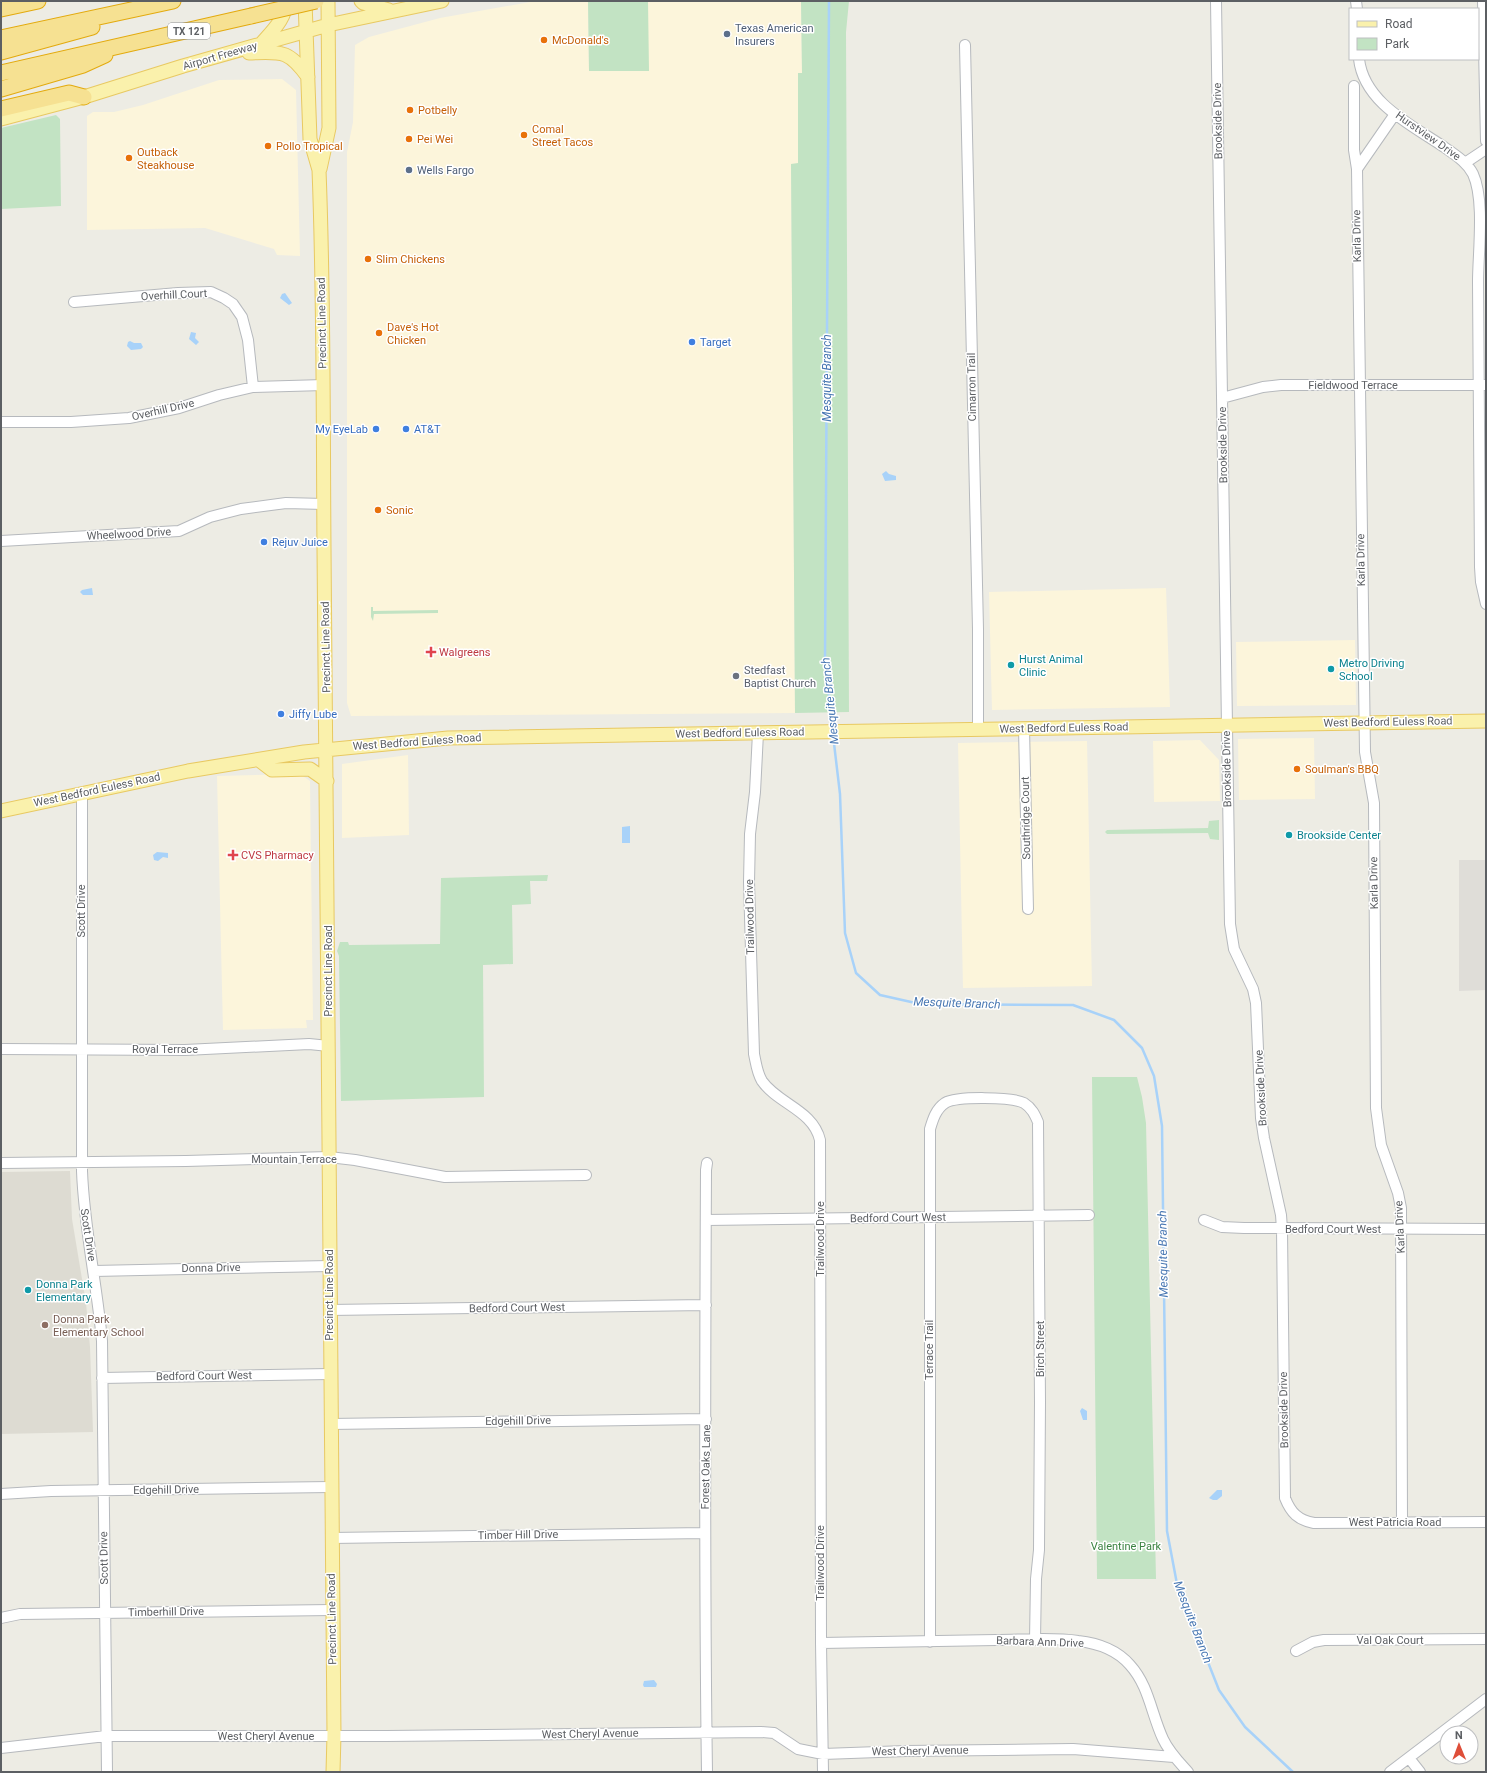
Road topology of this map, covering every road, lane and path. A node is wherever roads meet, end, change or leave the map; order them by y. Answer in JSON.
{"nodes":[{"id":1,"x":38,"y":1,"type":"edge"},
{"id":2,"x":173,"y":1,"type":"edge"},
{"id":3,"x":286,"y":1,"type":"edge"},
{"id":4,"x":305,"y":1,"type":"edge"},
{"id":5,"x":316,"y":1,"type":"edge"},
{"id":6,"x":328,"y":1,"type":"edge"},
{"id":7,"x":361,"y":1,"type":"edge"},
{"id":8,"x":442,"y":1,"type":"edge"},
{"id":9,"x":1216,"y":1,"type":"edge"},
{"id":10,"x":1483,"y":1,"type":"edge"},
{"id":11,"x":145,"y":7,"type":"junction"},
{"id":12,"x":5,"y":8,"type":"edge"},
{"id":13,"x":393,"y":11,"type":"junction"},
{"id":14,"x":328,"y":25,"type":"junction"},
{"id":15,"x":306,"y":31,"type":"junction"},
{"id":16,"x":1,"y":38,"type":"edge"},
{"id":17,"x":261,"y":44,"type":"junction"},
{"id":18,"x":127,"y":45,"type":"junction"},
{"id":19,"x":965,"y":45,"type":"dead end"},
{"id":20,"x":1,"y":52,"type":"edge"},
{"id":21,"x":229,"y":53,"type":"junction"},
{"id":22,"x":1359,"y":60,"type":"edge"},
{"id":23,"x":1,"y":73,"type":"edge"},
{"id":24,"x":308,"y":77,"type":"junction"},
{"id":25,"x":1354,"y":86,"type":"dead end"},
{"id":26,"x":1,"y":88,"type":"edge"},
{"id":27,"x":84,"y":97,"type":"junction"},
{"id":28,"x":1,"y":109,"type":"edge"},
{"id":29,"x":1395,"y":114,"type":"junction"},
{"id":30,"x":1,"y":119,"type":"edge"},
{"id":31,"x":1486,"y":141,"type":"edge"},
{"id":32,"x":1486,"y":149,"type":"edge"},
{"id":33,"x":1465,"y":163,"type":"junction"},
{"id":34,"x":1357,"y":169,"type":"junction"},
{"id":35,"x":319,"y":170,"type":"junction"},
{"id":36,"x":1482,"y":268,"type":"edge"},
{"id":37,"x":74,"y":302,"type":"dead end"},
{"id":38,"x":324,"y":385,"type":"junction"},
{"id":39,"x":1359,"y":385,"type":"junction"},
{"id":40,"x":1482,"y":385,"type":"edge"},
{"id":41,"x":253,"y":387,"type":"junction"},
{"id":42,"x":1222,"y":398,"type":"junction"},
{"id":43,"x":1,"y":422,"type":"edge"},
{"id":44,"x":324,"y":504,"type":"junction"},
{"id":45,"x":1483,"y":509,"type":"edge"},
{"id":46,"x":1,"y":542,"type":"edge"},
{"id":47,"x":1486,"y":604,"type":"edge"},
{"id":48,"x":1486,"y":721,"type":"edge"},
{"id":49,"x":1364,"y":723,"type":"junction"},
{"id":50,"x":1227,"y":725,"type":"junction"},
{"id":51,"x":1024,"y":728,"type":"junction"},
{"id":52,"x":978,"y":729,"type":"junction"},
{"id":53,"x":758,"y":732,"type":"junction"},
{"id":54,"x":327,"y":750,"type":"junction"},
{"id":55,"x":259,"y":760,"type":"junction"},
{"id":56,"x":327,"y":781,"type":"junction"},
{"id":57,"x":82,"y":793,"type":"junction"},
{"id":58,"x":1,"y":811,"type":"edge"},
{"id":59,"x":1028,"y":909,"type":"dead end"},
{"id":60,"x":329,"y":1046,"type":"junction"},
{"id":61,"x":1,"y":1049,"type":"edge"},
{"id":62,"x":83,"y":1049,"type":"junction"},
{"id":63,"x":984,"y":1099,"type":"joint"},
{"id":64,"x":328,"y":1158,"type":"junction"},
{"id":65,"x":82,"y":1161,"type":"junction"},
{"id":66,"x":1,"y":1163,"type":"edge"},
{"id":67,"x":707,"y":1163,"type":"dead end"},
{"id":68,"x":586,"y":1175,"type":"dead end"},
{"id":69,"x":1089,"y":1215,"type":"dead end"},
{"id":70,"x":1040,"y":1216,"type":"junction"},
{"id":71,"x":929,"y":1218,"type":"junction"},
{"id":72,"x":820,"y":1219,"type":"junction"},
{"id":73,"x":706,"y":1220,"type":"junction"},
{"id":74,"x":1204,"y":1220,"type":"dead end"},
{"id":75,"x":1401,"y":1228,"type":"junction"},
{"id":76,"x":1282,"y":1229,"type":"junction"},
{"id":77,"x":1486,"y":1229,"type":"edge"},
{"id":78,"x":329,"y":1266,"type":"junction"},
{"id":79,"x":94,"y":1271,"type":"junction"},
{"id":80,"x":706,"y":1305,"type":"junction"},
{"id":81,"x":329,"y":1310,"type":"junction"},
{"id":82,"x":330,"y":1374,"type":"junction"},
{"id":83,"x":102,"y":1378,"type":"junction"},
{"id":84,"x":706,"y":1419,"type":"junction"},
{"id":85,"x":330,"y":1424,"type":"junction"},
{"id":86,"x":330,"y":1487,"type":"junction"},
{"id":87,"x":103,"y":1491,"type":"junction"},
{"id":88,"x":1,"y":1494,"type":"edge"},
{"id":89,"x":1305,"y":1521,"type":"joint"},
{"id":90,"x":1402,"y":1522,"type":"junction"},
{"id":91,"x":1486,"y":1522,"type":"edge"},
{"id":92,"x":705,"y":1533,"type":"junction"},
{"id":93,"x":331,"y":1538,"type":"junction"},
{"id":94,"x":332,"y":1610,"type":"junction"},
{"id":95,"x":104,"y":1612,"type":"junction"},
{"id":96,"x":1,"y":1618,"type":"edge"},
{"id":97,"x":1486,"y":1639,"type":"edge"},
{"id":98,"x":1035,"y":1640,"type":"junction"},
{"id":99,"x":930,"y":1642,"type":"junction"},
{"id":100,"x":821,"y":1643,"type":"junction"},
{"id":101,"x":1296,"y":1651,"type":"dead end"},
{"id":102,"x":1486,"y":1699,"type":"edge"},
{"id":103,"x":707,"y":1732,"type":"junction"},
{"id":104,"x":106,"y":1736,"type":"junction"},
{"id":105,"x":334,"y":1736,"type":"junction"},
{"id":106,"x":1,"y":1748,"type":"edge"},
{"id":107,"x":823,"y":1754,"type":"junction"},
{"id":108,"x":1174,"y":1757,"type":"junction"},
{"id":109,"x":1409,"y":1758,"type":"junction"},
{"id":110,"x":107,"y":1772,"type":"edge"},
{"id":111,"x":333,"y":1772,"type":"edge"},
{"id":112,"x":707,"y":1772,"type":"edge"},
{"id":113,"x":823,"y":1772,"type":"edge"},
{"id":114,"x":1188,"y":1772,"type":"edge"},
{"id":115,"x":1390,"y":1772,"type":"edge"},
{"id":116,"x":1420,"y":1772,"type":"edge"}],
"edges":[{"from":1,"to":12,"type":"highway"},
{"from":2,"to":11,"type":"highway"},
{"from":3,"to":17,"type":"main road"},
{"from":4,"to":15,"type":"main road","name":"Precinct Line Road"},
{"from":5,"to":18,"type":"highway","number":"TX 121","bridge":true},
{"from":6,"to":14,"type":"main road","name":"Precinct Line Road"},
{"from":7,"to":13,"type":"main road"},
{"from":8,"to":13,"type":"main road","name":"Airport Freeway"},
{"from":9,"to":42,"type":"street","name":"Brookside Drive"},
{"from":10,"to":31,"type":"street"},
{"from":11,"to":16,"type":"highway"},
{"from":11,"to":20,"type":"highway"},
{"from":13,"to":14,"type":"main road","name":"Airport Freeway"},
{"from":14,"to":15,"type":"main road","name":"Airport Freeway"},
{"from":14,"to":35,"type":"main road","name":"Precinct Line Road"},
{"from":15,"to":17,"type":"main road","name":"Airport Freeway"},
{"from":15,"to":24,"type":"main road","name":"Precinct Line Road"},
{"from":17,"to":21,"type":"main road","name":"Airport Freeway"},
{"from":18,"to":23,"type":"highway","number":"TX 121"},
{"from":18,"to":26,"type":"highway"},
{"from":19,"to":52,"type":"street","name":"Cimarron Trail"},
{"from":21,"to":24,"type":"main road"},
{"from":21,"to":27,"type":"main road","name":"Airport Freeway"},
{"from":22,"to":29,"type":"street","name":"Hurstview Drive"},
{"from":24,"to":35,"type":"main road","name":"Precinct Line Road"},
{"from":25,"to":34,"type":"street","name":"Karla Drive"},
{"from":27,"to":28,"type":"highway"},
{"from":27,"to":30,"type":"main road","name":"Airport Freeway"},
{"from":29,"to":33,"type":"street","name":"Hurstview Drive"},
{"from":29,"to":34,"type":"street"},
{"from":32,"to":33,"type":"street"},
{"from":33,"to":36,"type":"street","name":"Hurstview Drive"},
{"from":34,"to":39,"type":"street","name":"Karla Drive"},
{"from":35,"to":38,"type":"main road","name":"Precinct Line Road"},
{"from":36,"to":40,"type":"street","name":"Hurstview Drive"},
{"from":37,"to":41,"type":"street","name":"Overhill Court"},
{"from":38,"to":41,"type":"street","name":"Overhill Drive"},
{"from":38,"to":44,"type":"main road","name":"Precinct Line Road"},
{"from":39,"to":40,"type":"street","name":"Fieldwood Terrace"},
{"from":39,"to":42,"type":"street","name":"Fieldwood Terrace"},
{"from":39,"to":49,"type":"street","name":"Karla Drive"},
{"from":40,"to":45,"type":"street","name":"Hurstview Drive"},
{"from":41,"to":43,"type":"street","name":"Overhill Drive"},
{"from":42,"to":50,"type":"street","name":"Brookside Drive"},
{"from":44,"to":46,"type":"street","name":"Wheelwood Drive"},
{"from":44,"to":54,"type":"main road","name":"Precinct Line Road"},
{"from":45,"to":47,"type":"street","name":"Hurstview Drive"},
{"from":48,"to":49,"type":"main road","name":"West Bedford Euless Road"},
{"from":49,"to":50,"type":"main road","name":"West Bedford Euless Road"},
{"from":49,"to":75,"type":"street","name":"Karla Drive"},
{"from":50,"to":51,"type":"main road","name":"West Bedford Euless Road"},
{"from":50,"to":76,"type":"street","name":"Brookside Drive"},
{"from":51,"to":52,"type":"main road","name":"West Bedford Euless Road"},
{"from":51,"to":59,"type":"street","name":"Southridge Court"},
{"from":52,"to":53,"type":"main road","name":"West Bedford Euless Road"},
{"from":53,"to":54,"type":"main road","name":"West Bedford Euless Road"},
{"from":53,"to":72,"type":"street","name":"Trailwood Drive"},
{"from":54,"to":55,"type":"main road","name":"West Bedford Euless Road"},
{"from":54,"to":56,"type":"main road","name":"Precinct Line Road"},
{"from":55,"to":56,"type":"main road"},
{"from":55,"to":57,"type":"main road","name":"West Bedford Euless Road"},
{"from":56,"to":60,"type":"main road","name":"Precinct Line Road"},
{"from":57,"to":58,"type":"main road","name":"West Bedford Euless Road"},
{"from":57,"to":62,"type":"street","name":"Scott Drive"},
{"from":60,"to":62,"type":"street","name":"Royal Terrace"},
{"from":60,"to":64,"type":"main road","name":"Precinct Line Road"},
{"from":61,"to":62,"type":"street","name":"Royal Terrace"},
{"from":62,"to":65,"type":"street","name":"Scott Drive"},
{"from":63,"to":70,"type":"street","name":"Birch Street"},
{"from":63,"to":71,"type":"street","name":"Terrace Trail"},
{"from":64,"to":65,"type":"street","name":"Mountain Terrace"},
{"from":64,"to":68,"type":"street","name":"Mountain Terrace"},
{"from":64,"to":78,"type":"main road","name":"Precinct Line Road"},
{"from":65,"to":66,"type":"street","name":"Mountain Terrace"},
{"from":65,"to":79,"type":"street","name":"Scott Drive"},
{"from":67,"to":73,"type":"street","name":"Forest Oaks Lane"},
{"from":69,"to":70,"type":"street","name":"Bedford Court West"},
{"from":70,"to":71,"type":"street","name":"Bedford Court West"},
{"from":70,"to":98,"type":"street","name":"Birch Street"},
{"from":71,"to":72,"type":"street","name":"Bedford Court West"},
{"from":71,"to":99,"type":"street","name":"Terrace Trail"},
{"from":72,"to":73,"type":"street","name":"Bedford Court West"},
{"from":72,"to":100,"type":"street","name":"Trailwood Drive"},
{"from":73,"to":80,"type":"street","name":"Forest Oaks Lane"},
{"from":74,"to":76,"type":"street","name":"Bedford Court West"},
{"from":75,"to":76,"type":"street","name":"Bedford Court West"},
{"from":75,"to":77,"type":"street","name":"Bedford Court West"},
{"from":75,"to":90,"type":"street","name":"Karla Drive"},
{"from":76,"to":89,"type":"street","name":"Brookside Drive"},
{"from":78,"to":79,"type":"street","name":"Donna Drive"},
{"from":78,"to":81,"type":"main road","name":"Precinct Line Road"},
{"from":79,"to":83,"type":"street","name":"Scott Drive"},
{"from":80,"to":81,"type":"street","name":"Bedford Court West"},
{"from":80,"to":84,"type":"street","name":"Forest Oaks Lane"},
{"from":81,"to":82,"type":"main road","name":"Precinct Line Road"},
{"from":82,"to":83,"type":"street","name":"Bedford Court West"},
{"from":82,"to":85,"type":"main road","name":"Precinct Line Road"},
{"from":83,"to":87,"type":"street","name":"Scott Drive"},
{"from":84,"to":85,"type":"street","name":"Edgehill Drive"},
{"from":84,"to":92,"type":"street","name":"Forest Oaks Lane"},
{"from":85,"to":86,"type":"main road","name":"Precinct Line Road"},
{"from":86,"to":87,"type":"street","name":"Edgehill Drive"},
{"from":86,"to":93,"type":"main road","name":"Precinct Line Road"},
{"from":87,"to":88,"type":"street","name":"Edgehill Drive"},
{"from":87,"to":95,"type":"street","name":"Scott Drive"},
{"from":89,"to":90,"type":"street","name":"West Patricia Road"},
{"from":90,"to":91,"type":"street","name":"West Patricia Road"},
{"from":92,"to":93,"type":"street","name":"Timber Hill Drive"},
{"from":92,"to":103,"type":"street","name":"Forest Oaks Lane"},
{"from":93,"to":94,"type":"main road","name":"Precinct Line Road"},
{"from":94,"to":95,"type":"street","name":"Timberhill Drive"},
{"from":94,"to":105,"type":"main road","name":"Precinct Line Road"},
{"from":95,"to":96,"type":"street","name":"Timberhill Drive"},
{"from":95,"to":104,"type":"street","name":"Scott Drive"},
{"from":97,"to":101,"type":"street","name":"Val Oak Court"},
{"from":98,"to":99,"type":"street","name":"Barbara Ann Drive"},
{"from":98,"to":108,"type":"street","name":"Barbara Ann Drive"},
{"from":99,"to":100,"type":"street","name":"Barbara Ann Drive"},
{"from":100,"to":107,"type":"street","name":"Trailwood Drive"},
{"from":102,"to":109,"type":"street"},
{"from":103,"to":105,"type":"street","name":"West Cheryl Avenue"},
{"from":103,"to":107,"type":"street","name":"West Cheryl Avenue"},
{"from":103,"to":112,"type":"street","name":"Forest Oaks Lane"},
{"from":104,"to":105,"type":"street","name":"West Cheryl Avenue"},
{"from":104,"to":106,"type":"street","name":"West Cheryl Avenue"},
{"from":104,"to":110,"type":"street","name":"Scott Drive"},
{"from":105,"to":111,"type":"main road","name":"Precinct Line Road"},
{"from":107,"to":108,"type":"street","name":"West Cheryl Avenue"},
{"from":107,"to":113,"type":"street","name":"Trailwood Drive"},
{"from":108,"to":114,"type":"street","name":"Barbara Ann Drive"},
{"from":109,"to":115,"type":"street"},
{"from":109,"to":116,"type":"street"}]}
